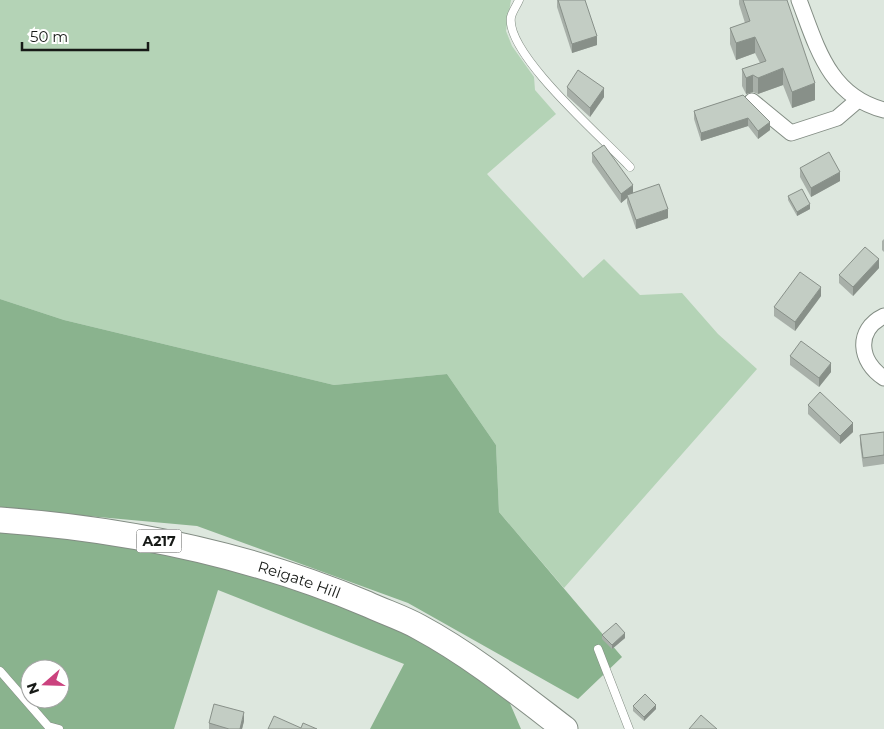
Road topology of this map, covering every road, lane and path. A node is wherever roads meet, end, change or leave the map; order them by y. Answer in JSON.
{"nodes":[{"id":1,"x":519,"y":0,"type":"edge"},
{"id":2,"x":799,"y":0,"type":"edge"},
{"id":3,"x":858,"y":100,"type":"junction"},
{"id":4,"x":752,"y":101,"type":"edge"},
{"id":5,"x":884,"y":110,"type":"edge"},
{"id":6,"x":630,"y":167,"type":"dead end"},
{"id":7,"x":884,"y":316,"type":"edge"},
{"id":8,"x":884,"y":378,"type":"edge"},
{"id":9,"x":0,"y":520,"type":"edge"},
{"id":10,"x":598,"y":649,"type":"dead end"},
{"id":11,"x":0,"y":671,"type":"edge"},
{"id":12,"x":59,"y":729,"type":"edge"},
{"id":13,"x":565,"y":729,"type":"edge"},
{"id":14,"x":629,"y":729,"type":"edge"}],
"edges":[{"from":1,"to":6,"type":"lane"},
{"from":2,"to":3,"type":"street"},
{"from":3,"to":4,"type":"street"},
{"from":3,"to":5,"type":"street"},
{"from":7,"to":8,"type":"street"},
{"from":9,"to":13,"type":"main road","name":"Reigate Hill","number":"A217"},
{"from":10,"to":14,"type":"lane"},
{"from":11,"to":12,"type":"lane"}]}
